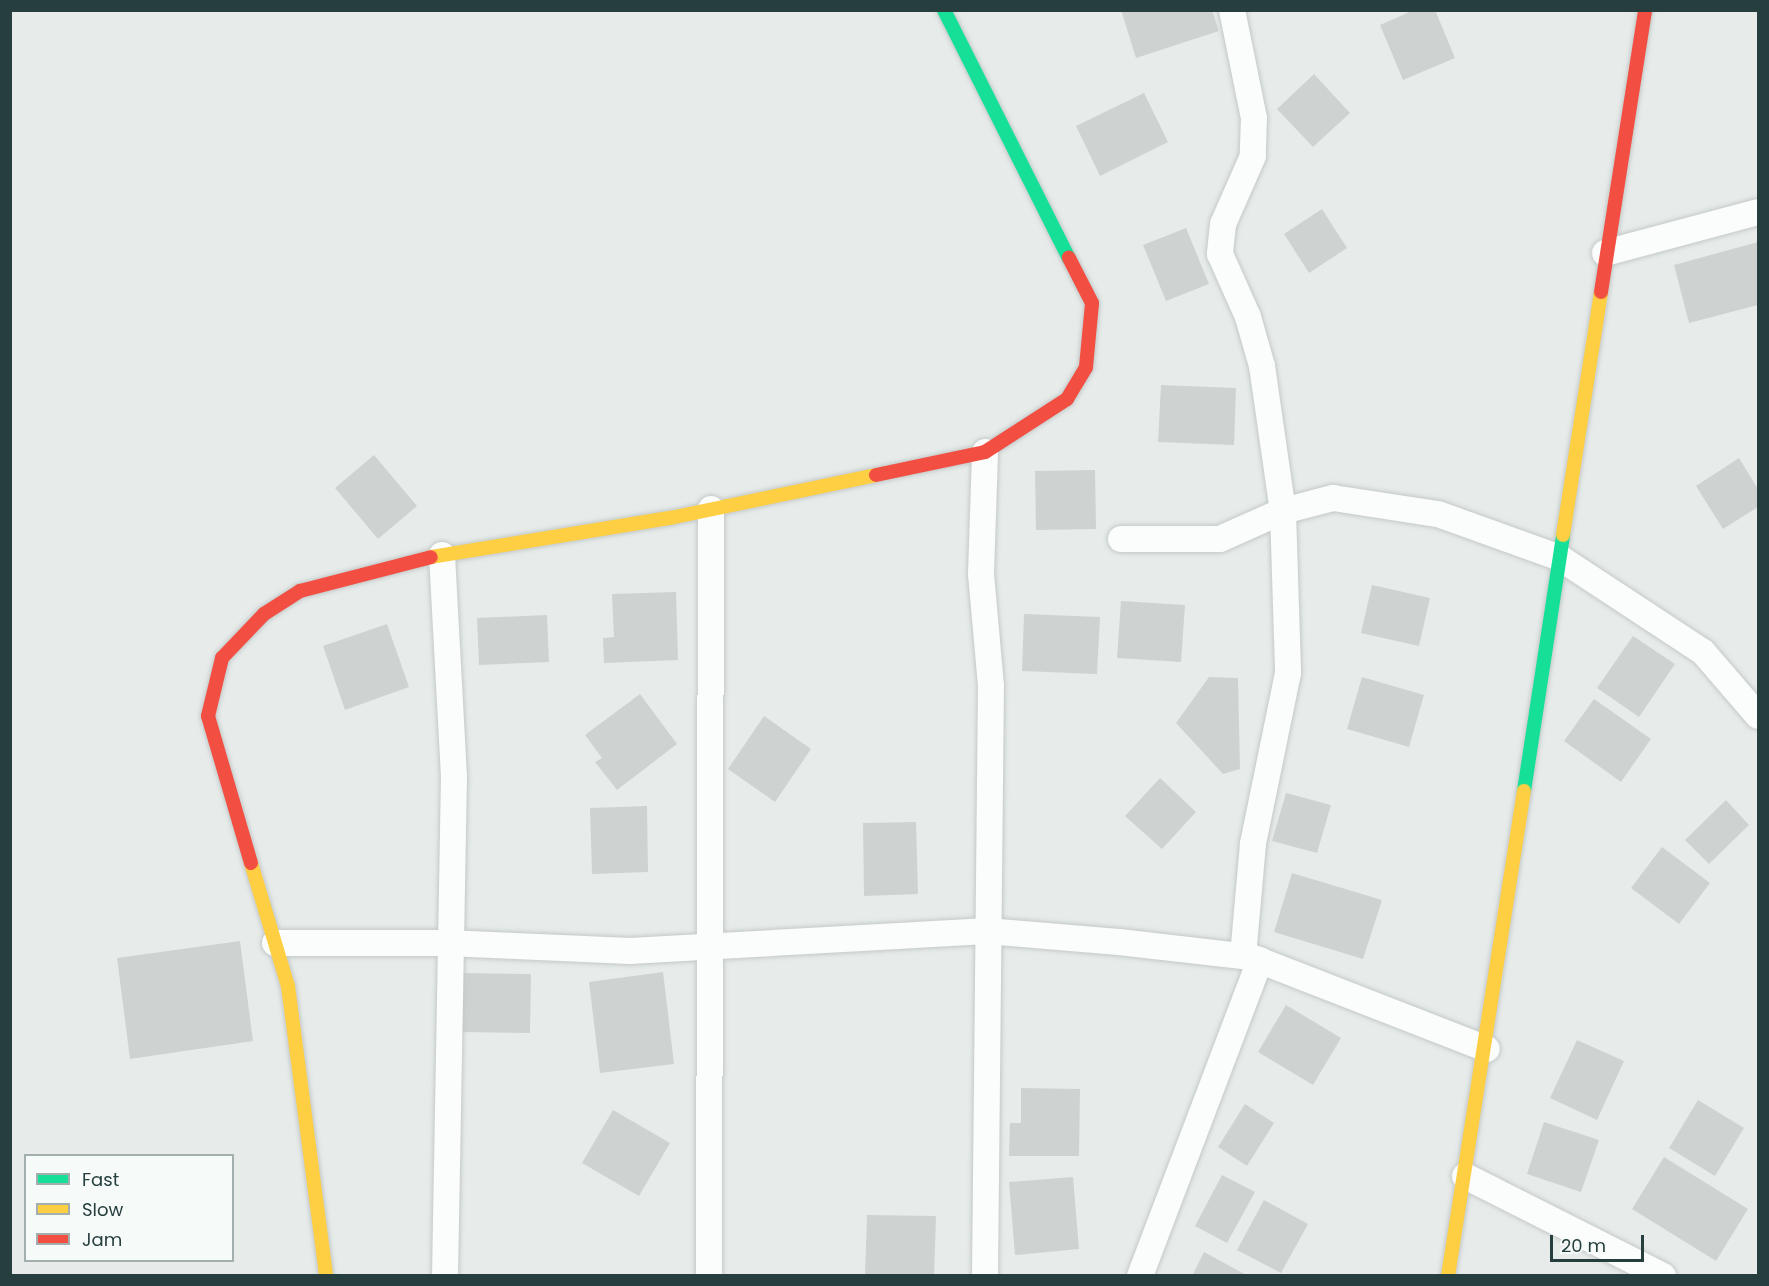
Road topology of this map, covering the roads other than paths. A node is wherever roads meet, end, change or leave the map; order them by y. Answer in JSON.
{"nodes":[{"id":1,"x":944,"y":10,"type":"edge"},
{"id":2,"x":1232,"y":10,"type":"edge"},
{"id":3,"x":1645,"y":10,"type":"edge"},
{"id":4,"x":1758,"y":212,"type":"edge"},
{"id":5,"x":1605,"y":253,"type":"junction"},
{"id":6,"x":985,"y":452,"type":"junction"},
{"id":7,"x":711,"y":509,"type":"junction"},
{"id":8,"x":1283,"y":511,"type":"junction"},
{"id":9,"x":1121,"y":539,"type":"dead end"},
{"id":10,"x":442,"y":555,"type":"junction"},
{"id":11,"x":1560,"y":558,"type":"junction"},
{"id":12,"x":1758,"y":716,"type":"edge"},
{"id":13,"x":987,"y":931,"type":"junction"},
{"id":14,"x":275,"y":943,"type":"junction"},
{"id":15,"x":447,"y":943,"type":"junction"},
{"id":16,"x":708,"y":946,"type":"junction"},
{"id":17,"x":1251,"y":958,"type":"junction"},
{"id":18,"x":1487,"y":1049,"type":"junction"},
{"id":19,"x":1465,"y":1176,"type":"junction"},
{"id":20,"x":326,"y":1275,"type":"edge"},
{"id":21,"x":445,"y":1275,"type":"edge"},
{"id":22,"x":709,"y":1275,"type":"edge"},
{"id":23,"x":985,"y":1275,"type":"edge"},
{"id":24,"x":1140,"y":1275,"type":"edge"},
{"id":25,"x":1448,"y":1275,"type":"edge"},
{"id":26,"x":1663,"y":1275,"type":"edge"}],
"edges":[{"from":1,"to":6,"type":"street"},
{"from":2,"to":8,"type":"street"},
{"from":3,"to":5,"type":"street"},
{"from":4,"to":5,"type":"street"},
{"from":5,"to":11,"type":"street"},
{"from":6,"to":7,"type":"street"},
{"from":6,"to":13,"type":"street"},
{"from":7,"to":10,"type":"street"},
{"from":7,"to":16,"type":"street"},
{"from":8,"to":9,"type":"street"},
{"from":8,"to":11,"type":"street"},
{"from":8,"to":17,"type":"street"},
{"from":10,"to":14,"type":"street"},
{"from":10,"to":15,"type":"street"},
{"from":11,"to":12,"type":"street"},
{"from":11,"to":18,"type":"street"},
{"from":13,"to":16,"type":"street"},
{"from":13,"to":17,"type":"street"},
{"from":13,"to":23,"type":"street"},
{"from":14,"to":15,"type":"street"},
{"from":14,"to":20,"type":"street"},
{"from":15,"to":16,"type":"street"},
{"from":15,"to":21,"type":"street"},
{"from":16,"to":22,"type":"street"},
{"from":17,"to":18,"type":"street"},
{"from":17,"to":24,"type":"street"},
{"from":18,"to":19,"type":"street"},
{"from":19,"to":25,"type":"street"},
{"from":19,"to":26,"type":"street"}]}
